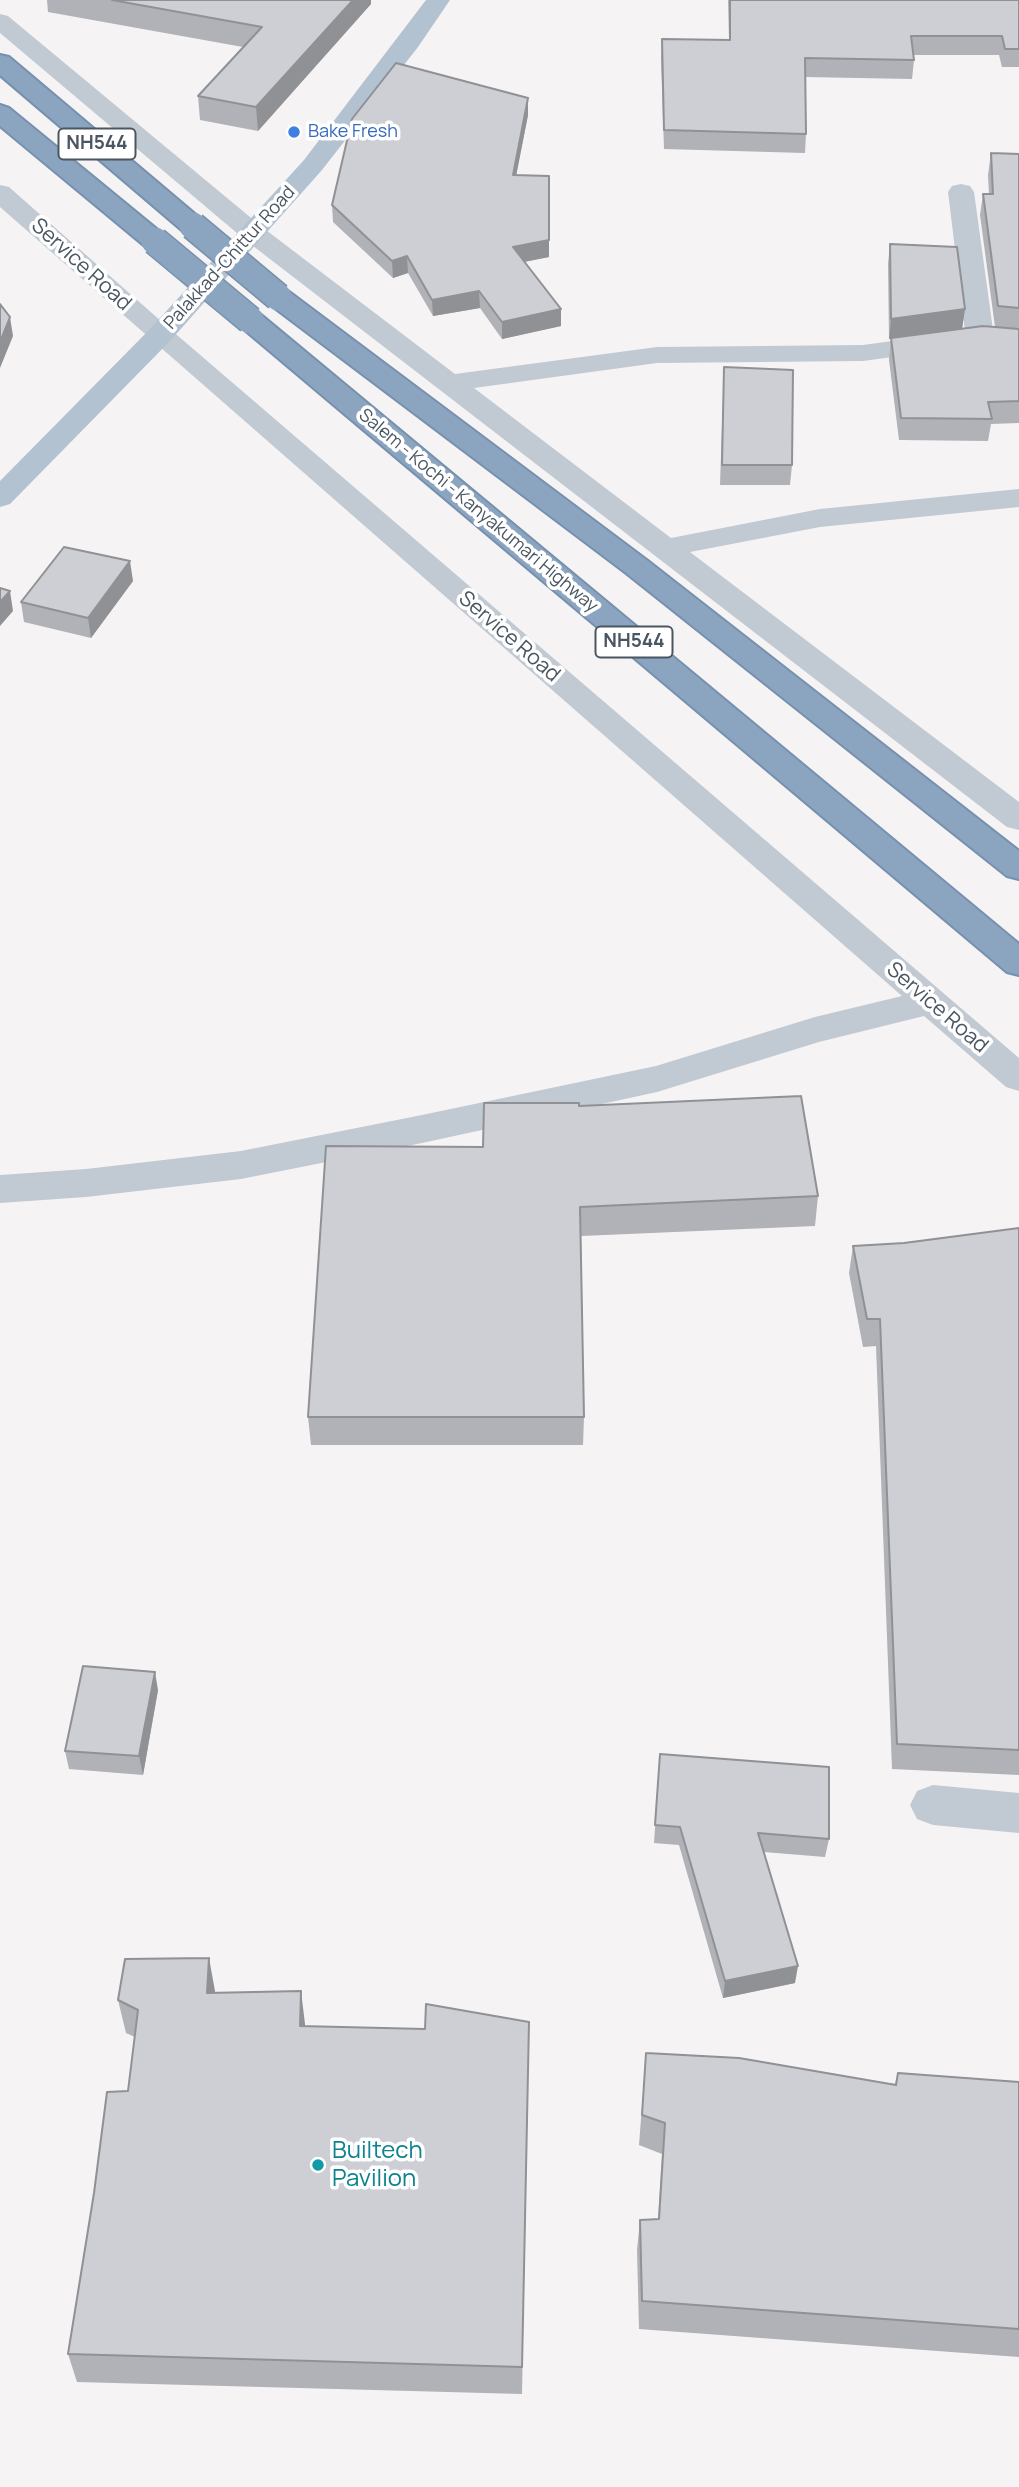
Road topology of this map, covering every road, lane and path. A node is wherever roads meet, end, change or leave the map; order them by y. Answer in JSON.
{"nodes":[{"id":1,"x":438,"y":0,"type":"edge"},
{"id":2,"x":0,"y":21,"type":"edge"},
{"id":3,"x":0,"y":62,"type":"edge"},
{"id":4,"x":0,"y":113,"type":"edge"},
{"id":5,"x":961,"y":192,"type":"dead end"},
{"id":6,"x":0,"y":193,"type":"edge"},
{"id":7,"x":253,"y":233,"type":"junction"},
{"id":8,"x":160,"y":335,"type":"junction"},
{"id":9,"x":980,"y":337,"type":"junction"},
{"id":10,"x":1019,"y":340,"type":"edge"},
{"id":11,"x":448,"y":383,"type":"junction"},
{"id":12,"x":0,"y":498,"type":"edge"},
{"id":13,"x":1019,"y":498,"type":"edge"},
{"id":14,"x":665,"y":548,"type":"junction"},
{"id":15,"x":1019,"y":819,"type":"edge"},
{"id":16,"x":1019,"y":868,"type":"edge"},
{"id":17,"x":1019,"y":963,"type":"edge"},
{"id":18,"x":931,"y":1002,"type":"junction"},
{"id":19,"x":1019,"y":1079,"type":"edge"},
{"id":20,"x":0,"y":1189,"type":"edge"},
{"id":21,"x":933,"y":1805,"type":"dead end"},
{"id":22,"x":1019,"y":1813,"type":"edge"}],
"edges":[{"from":1,"to":7,"type":"main road","name":"Palakkad-Chittur Road"},
{"from":2,"to":7,"type":"street"},
{"from":3,"to":16,"type":"highway","number":"NH544","bridge":true},
{"from":4,"to":17,"type":"highway","name":"Salem - Kochi - Kanyakumari Highway","number":"NH544","bridge":true},
{"from":5,"to":9,"type":"street"},
{"from":6,"to":8,"type":"street","name":"Service Road"},
{"from":7,"to":8,"type":"main road","name":"Palakkad-Chittur Road"},
{"from":7,"to":11,"type":"street"},
{"from":8,"to":12,"type":"main road","name":"Palakkad-Chittur Road"},
{"from":8,"to":18,"type":"street","name":"Service Road"},
{"from":9,"to":10,"type":"street"},
{"from":9,"to":11,"type":"street"},
{"from":11,"to":14,"type":"street"},
{"from":13,"to":14,"type":"street"},
{"from":14,"to":15,"type":"street"},
{"from":18,"to":19,"type":"street","name":"Service Road"},
{"from":18,"to":20,"type":"street"},
{"from":21,"to":22,"type":"street"}]}
